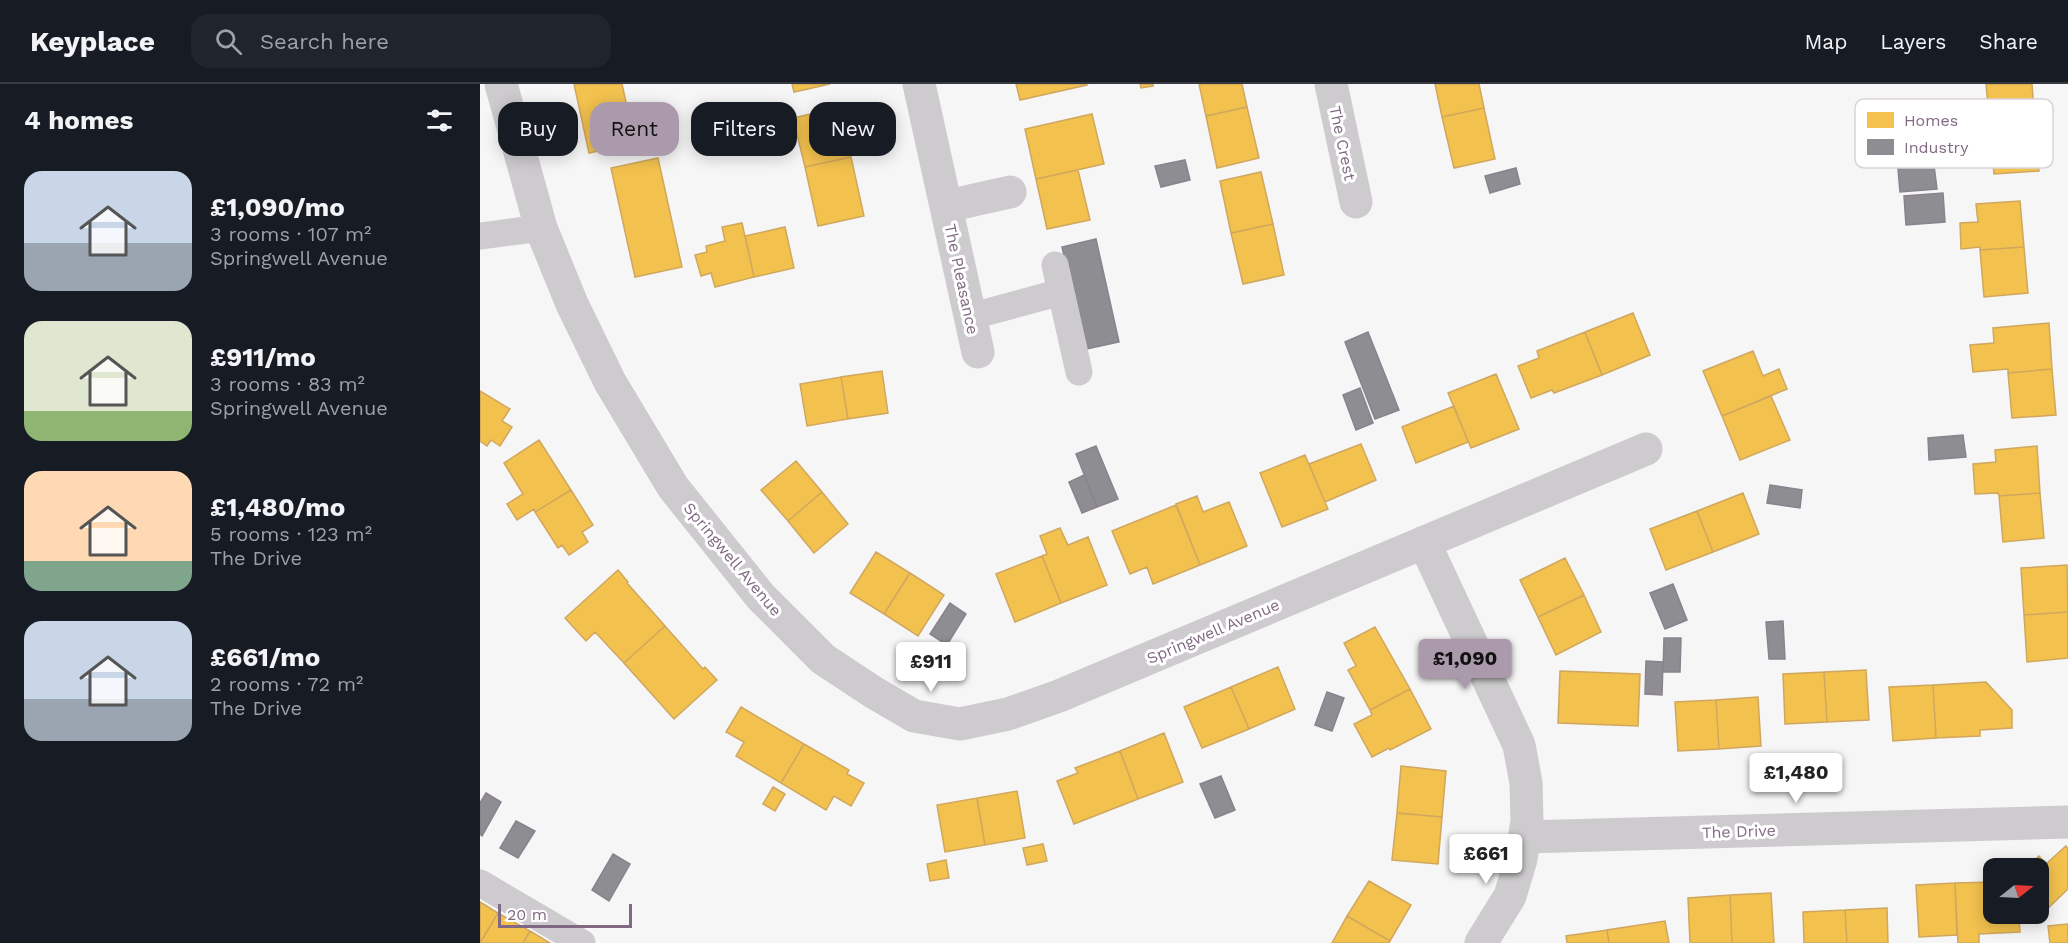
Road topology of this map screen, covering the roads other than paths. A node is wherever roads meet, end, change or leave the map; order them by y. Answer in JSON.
{"nodes":[{"id":1,"x":501,"y":84,"type":"edge"},
{"id":2,"x":920,"y":84,"type":"edge"},
{"id":3,"x":1331,"y":84,"type":"edge"},
{"id":4,"x":1010,"y":192,"type":"dead end"},
{"id":5,"x":1356,"y":202,"type":"dead end"},
{"id":6,"x":947,"y":206,"type":"junction"},
{"id":7,"x":541,"y":228,"type":"junction"},
{"id":8,"x":480,"y":236,"type":"edge"},
{"id":9,"x":1055,"y":265,"type":"dead end"},
{"id":10,"x":1062,"y":292,"type":"junction"},
{"id":11,"x":969,"y":317,"type":"junction"},
{"id":12,"x":978,"y":352,"type":"dead end"},
{"id":13,"x":1079,"y":372,"type":"dead end"},
{"id":14,"x":1646,"y":450,"type":"dead end"},
{"id":15,"x":1424,"y":542,"type":"junction"},
{"id":16,"x":2068,"y":822,"type":"edge"},
{"id":17,"x":1525,"y":837,"type":"junction"},
{"id":18,"x":480,"y":883,"type":"edge"},
{"id":19,"x":582,"y":943,"type":"edge"},
{"id":20,"x":1481,"y":943,"type":"edge"}],
"edges":[{"from":1,"to":7,"type":"street","name":"Springwell Avenue"},
{"from":2,"to":6,"type":"street","name":"The Pleasance"},
{"from":3,"to":5,"type":"street","name":"The Crest"},
{"from":4,"to":6,"type":"street","name":"The Pleasance"},
{"from":6,"to":11,"type":"street","name":"The Pleasance"},
{"from":7,"to":8,"type":"lane"},
{"from":7,"to":15,"type":"street","name":"Springwell Avenue"},
{"from":9,"to":10,"type":"lane"},
{"from":10,"to":11,"type":"lane"},
{"from":10,"to":13,"type":"lane"},
{"from":11,"to":12,"type":"street","name":"The Pleasance"},
{"from":14,"to":15,"type":"street","name":"Springwell Avenue"},
{"from":15,"to":17,"type":"street"},
{"from":16,"to":17,"type":"street","name":"The Drive"},
{"from":17,"to":20,"type":"street"},
{"from":18,"to":19,"type":"lane"}]}
